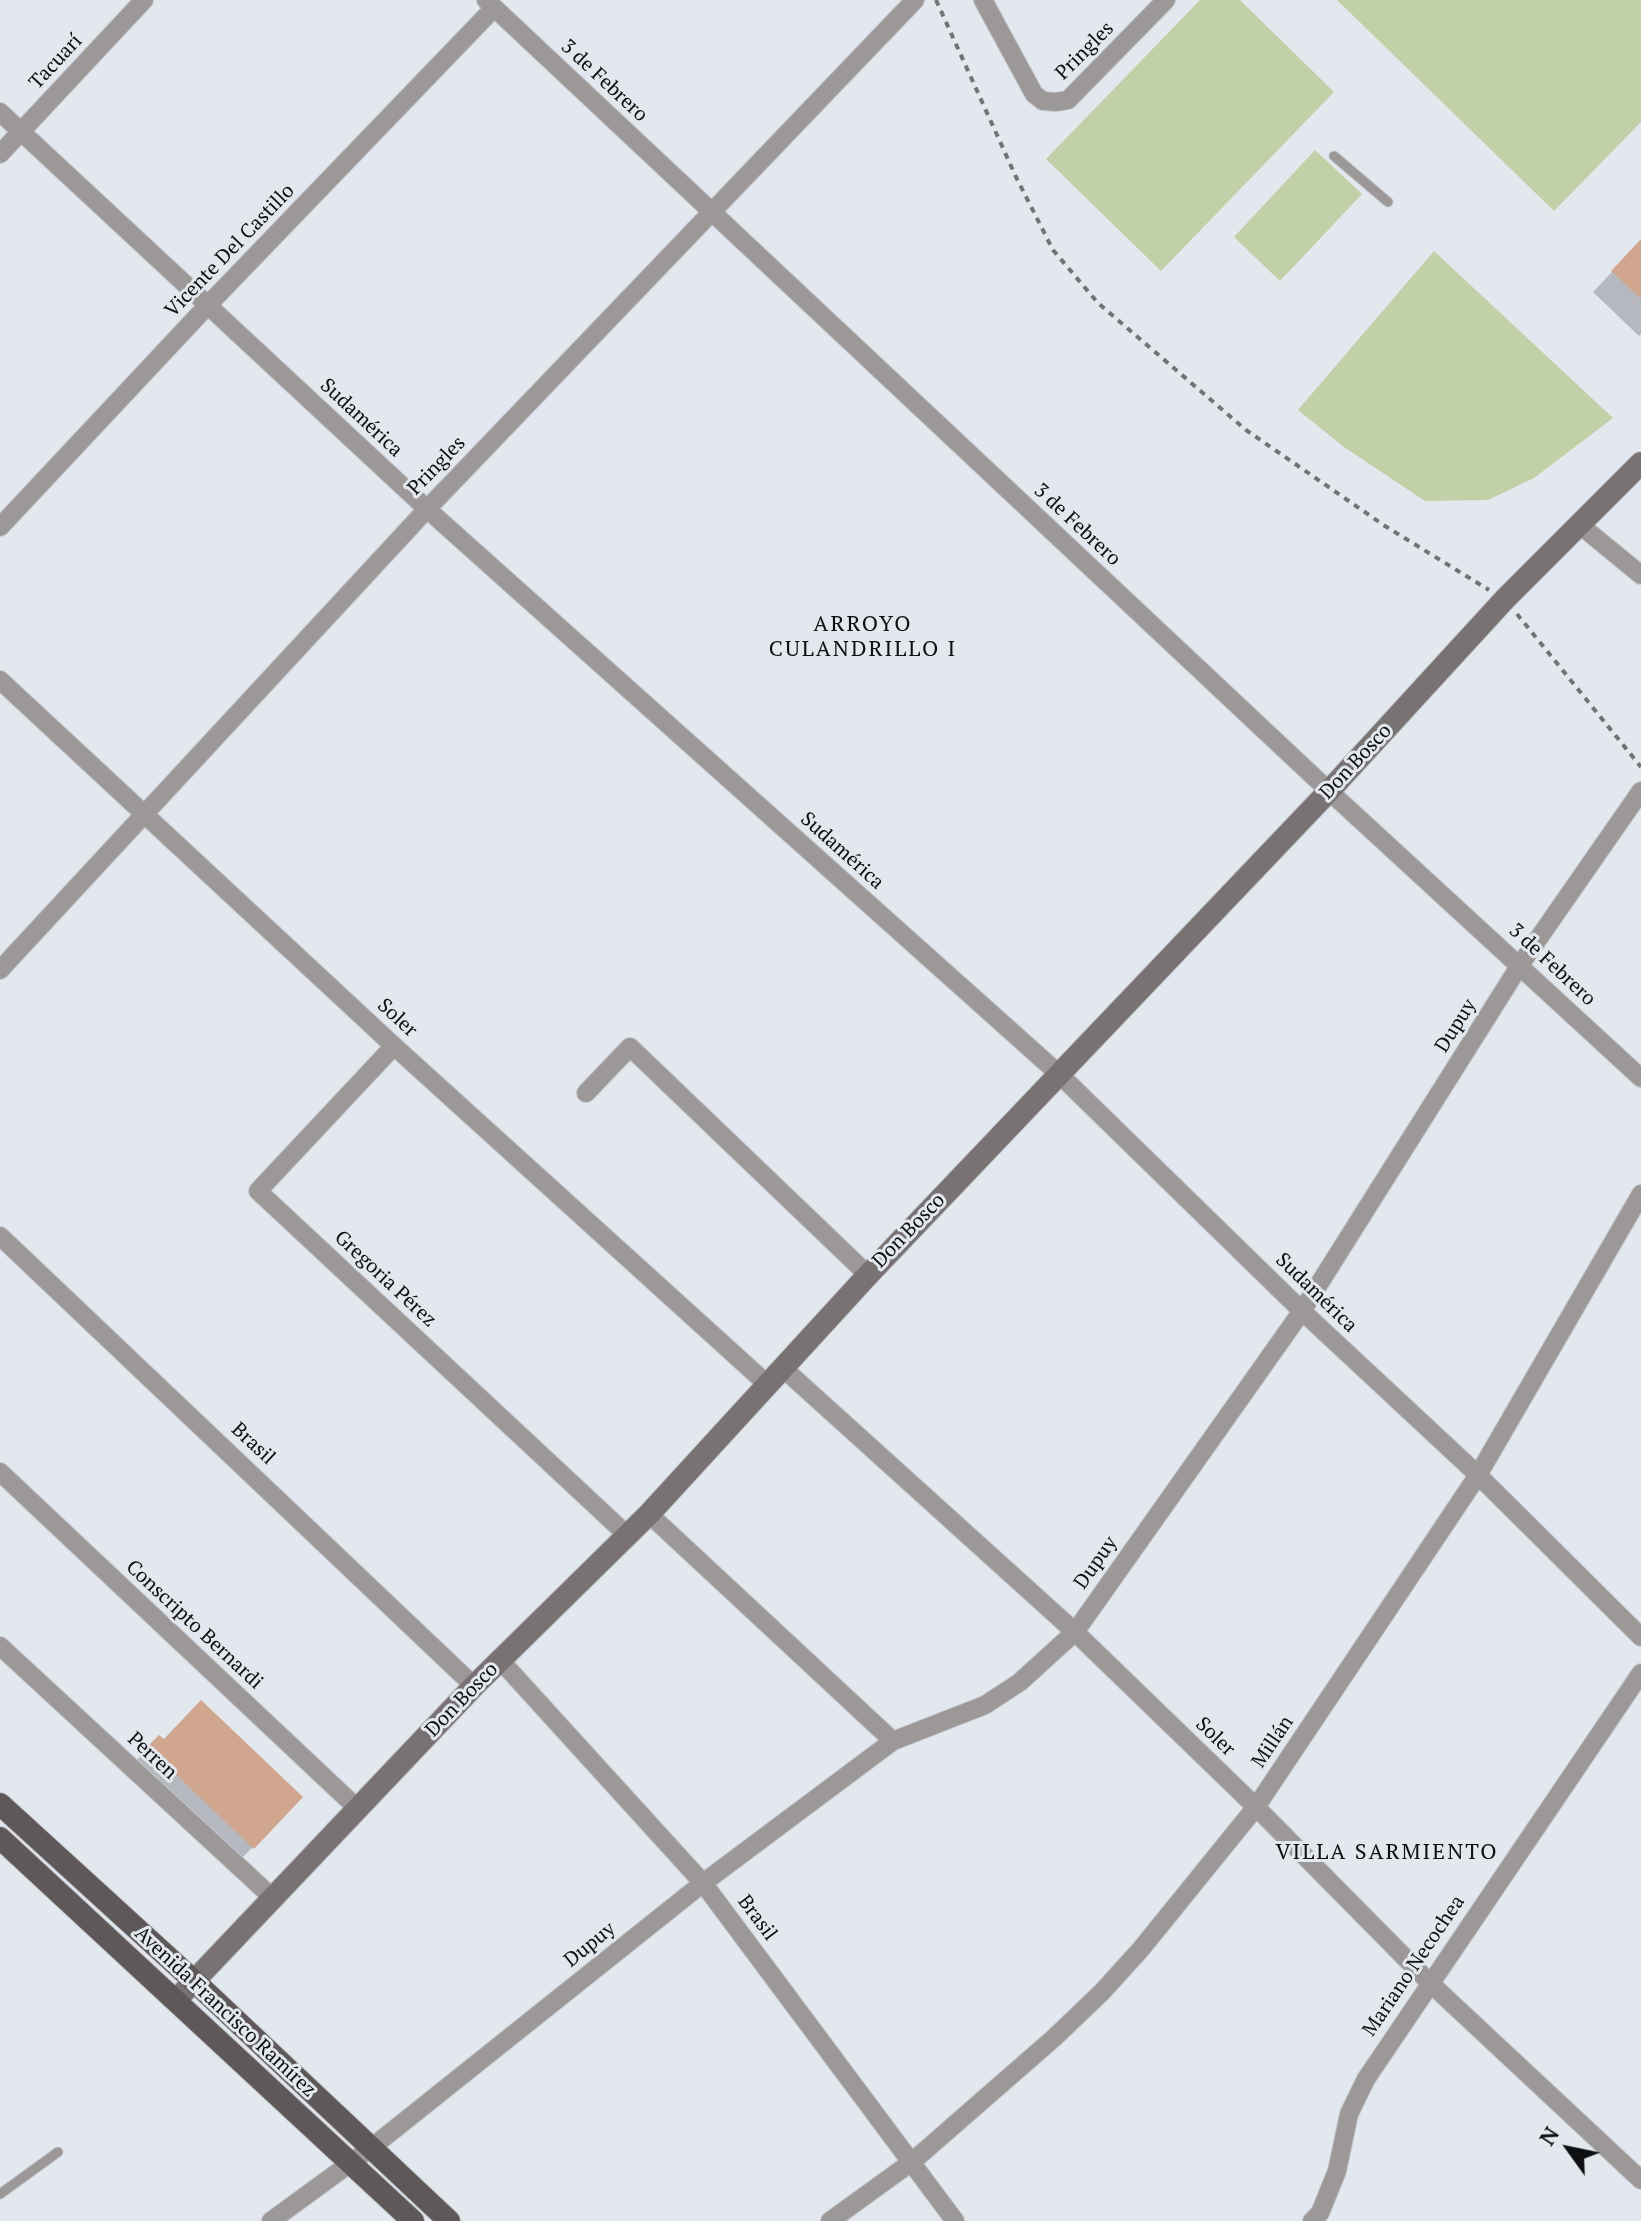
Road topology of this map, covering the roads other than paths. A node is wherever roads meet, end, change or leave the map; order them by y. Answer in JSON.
{"nodes":[{"id":1,"x":144,"y":0,"type":"edge"},
{"id":2,"x":915,"y":0,"type":"edge"},
{"id":3,"x":983,"y":0,"type":"edge"},
{"id":4,"x":1166,"y":0,"type":"edge"},
{"id":5,"x":494,"y":3,"type":"edge"},
{"id":6,"x":0,"y":112,"type":"edge"},
{"id":7,"x":21,"y":132,"type":"junction"},
{"id":8,"x":0,"y":154,"type":"edge"},
{"id":9,"x":1334,"y":156,"type":"dead end"},
{"id":10,"x":1388,"y":202,"type":"dead end"},
{"id":11,"x":711,"y":213,"type":"junction"},
{"id":12,"x":208,"y":305,"type":"junction"},
{"id":13,"x":1641,"y":463,"type":"edge"},
{"id":14,"x":427,"y":509,"type":"junction"},
{"id":15,"x":1580,"y":525,"type":"junction"},
{"id":16,"x":0,"y":527,"type":"edge"},
{"id":17,"x":1641,"y":575,"type":"edge"},
{"id":18,"x":0,"y":680,"type":"edge"},
{"id":19,"x":1329,"y":791,"type":"junction"},
{"id":20,"x":1641,"y":791,"type":"edge"},
{"id":21,"x":144,"y":816,"type":"junction"},
{"id":22,"x":1520,"y":965,"type":"junction"},
{"id":23,"x":0,"y":970,"type":"edge"},
{"id":24,"x":394,"y":1046,"type":"junction"},
{"id":25,"x":1060,"y":1075,"type":"junction"},
{"id":26,"x":1641,"y":1078,"type":"edge"},
{"id":27,"x":586,"y":1093,"type":"dead end"},
{"id":28,"x":1641,"y":1194,"type":"edge"},
{"id":29,"x":0,"y":1236,"type":"edge"},
{"id":30,"x":868,"y":1275,"type":"junction"},
{"id":31,"x":1302,"y":1311,"type":"junction"},
{"id":32,"x":784,"y":1369,"type":"junction"},
{"id":33,"x":768,"y":1385,"type":"junction"},
{"id":34,"x":0,"y":1472,"type":"edge"},
{"id":35,"x":1478,"y":1475,"type":"junction"},
{"id":36,"x":649,"y":1514,"type":"junction"},
{"id":37,"x":627,"y":1535,"type":"junction"},
{"id":38,"x":1075,"y":1632,"type":"junction"},
{"id":39,"x":1641,"y":1637,"type":"edge"},
{"id":40,"x":0,"y":1646,"type":"edge"},
{"id":41,"x":501,"y":1661,"type":"junction"},
{"id":42,"x":1641,"y":1673,"type":"edge"},
{"id":43,"x":474,"y":1686,"type":"junction"},
{"id":44,"x":893,"y":1741,"type":"junction"},
{"id":45,"x":1256,"y":1807,"type":"junction"},
{"id":46,"x":2,"y":1809,"type":"edge"},
{"id":47,"x":358,"y":1809,"type":"junction"},
{"id":48,"x":0,"y":1838,"type":"edge"},
{"id":49,"x":703,"y":1883,"type":"junction"},
{"id":50,"x":274,"y":1899,"type":"junction"},
{"id":51,"x":194,"y":1981,"type":"junction"},
{"id":52,"x":1429,"y":1982,"type":"junction"},
{"id":53,"x":177,"y":1999,"type":"junction"},
{"id":54,"x":371,"y":2148,"type":"junction"},
{"id":55,"x":58,"y":2152,"type":"dead end"},
{"id":56,"x":913,"y":2161,"type":"junction"},
{"id":57,"x":352,"y":2163,"type":"junction"},
{"id":58,"x":1641,"y":2180,"type":"edge"},
{"id":59,"x":0,"y":2194,"type":"edge"},
{"id":60,"x":271,"y":2221,"type":"edge"},
{"id":61,"x":413,"y":2221,"type":"edge"},
{"id":62,"x":449,"y":2221,"type":"edge"},
{"id":63,"x":830,"y":2221,"type":"edge"},
{"id":64,"x":955,"y":2221,"type":"edge"},
{"id":65,"x":1312,"y":2221,"type":"edge"}],
"edges":[{"from":1,"to":7,"type":"street","name":"Tacuarí"},
{"from":2,"to":11,"type":"street","name":"Pringles"},
{"from":3,"to":4,"type":"street","name":"Pringles"},
{"from":5,"to":11,"type":"street","name":"3 de Febrero"},
{"from":5,"to":12,"type":"street","name":"Vicente Del Castillo"},
{"from":6,"to":7,"type":"street","name":"Sudamérica"},
{"from":7,"to":8,"type":"street","name":"Tacuarí"},
{"from":7,"to":12,"type":"street","name":"Sudamérica"},
{"from":9,"to":10,"type":"lane"},
{"from":11,"to":14,"type":"street","name":"Pringles"},
{"from":11,"to":19,"type":"street","name":"3 de Febrero"},
{"from":12,"to":14,"type":"street","name":"Sudamérica"},
{"from":12,"to":16,"type":"street","name":"Vicente Del Castillo"},
{"from":13,"to":15,"type":"main road","name":"Don Bosco"},
{"from":14,"to":21,"type":"street","name":"Pringles"},
{"from":14,"to":25,"type":"street","name":"Sudamérica"},
{"from":15,"to":17,"type":"street"},
{"from":15,"to":19,"type":"main road","name":"Don Bosco"},
{"from":18,"to":21,"type":"street","name":"Soler"},
{"from":19,"to":22,"type":"street","name":"3 de Febrero"},
{"from":19,"to":25,"type":"main road","name":"Don Bosco"},
{"from":20,"to":22,"type":"street","name":"Dupuy"},
{"from":21,"to":23,"type":"street","name":"Pringles"},
{"from":21,"to":24,"type":"street","name":"Soler"},
{"from":22,"to":26,"type":"street","name":"3 de Febrero"},
{"from":22,"to":31,"type":"street","name":"Dupuy"},
{"from":24,"to":33,"type":"street","name":"Soler"},
{"from":24,"to":37,"type":"street","name":"Gregoria Pérez"},
{"from":25,"to":30,"type":"main road","name":"Don Bosco"},
{"from":25,"to":31,"type":"street","name":"Sudamérica"},
{"from":27,"to":30,"type":"street"},
{"from":28,"to":35,"type":"street","name":"Millán"},
{"from":29,"to":43,"type":"street","name":"Brasil"},
{"from":30,"to":32,"type":"main road","name":"Don Bosco"},
{"from":31,"to":35,"type":"street","name":"Sudamérica"},
{"from":31,"to":38,"type":"street","name":"Dupuy"},
{"from":32,"to":33,"type":"main road","name":"Don Bosco"},
{"from":32,"to":38,"type":"street","name":"Soler"},
{"from":33,"to":36,"type":"main road","name":"Don Bosco"},
{"from":34,"to":47,"type":"street","name":"Conscripto Bernardi"},
{"from":35,"to":39,"type":"street","name":"Sudamérica"},
{"from":35,"to":45,"type":"street","name":"Millán"},
{"from":36,"to":37,"type":"main road","name":"Don Bosco"},
{"from":36,"to":44,"type":"street"},
{"from":37,"to":41,"type":"main road","name":"Don Bosco"},
{"from":38,"to":44,"type":"street","name":"Dupuy"},
{"from":38,"to":45,"type":"street","name":"Soler"},
{"from":40,"to":50,"type":"street","name":"Perren"},
{"from":41,"to":43,"type":"main road","name":"Don Bosco"},
{"from":41,"to":49,"type":"street","name":"Brasil"},
{"from":42,"to":52,"type":"street","name":"Mariano Necochea"},
{"from":43,"to":47,"type":"main road","name":"Don Bosco"},
{"from":44,"to":49,"type":"street","name":"Dupuy"},
{"from":45,"to":52,"type":"street","name":"Soler"},
{"from":45,"to":56,"type":"street","name":"Millán"},
{"from":46,"to":51,"type":"main road","name":"Avenida Francisco Ramírez"},
{"from":47,"to":50,"type":"main road","name":"Don Bosco"},
{"from":48,"to":53,"type":"main road","name":"Avenida Francisco Ramírez"},
{"from":49,"to":54,"type":"street","name":"Dupuy"},
{"from":49,"to":56,"type":"street","name":"Brasil"},
{"from":50,"to":51,"type":"main road","name":"Don Bosco"},
{"from":51,"to":53,"type":"main road","name":"Don Bosco"},
{"from":51,"to":54,"type":"main road","name":"Avenida Francisco Ramírez"},
{"from":52,"to":58,"type":"street","name":"Soler"},
{"from":52,"to":65,"type":"street","name":"Mariano Necochea"},
{"from":53,"to":57,"type":"main road","name":"Avenida Francisco Ramírez"},
{"from":54,"to":57,"type":"street","name":"Dupuy"},
{"from":54,"to":62,"type":"main road","name":"Avenida Francisco Ramírez"},
{"from":55,"to":59,"type":"lane"},
{"from":56,"to":63,"type":"street","name":"Millán"},
{"from":56,"to":64,"type":"street","name":"Brasil"},
{"from":57,"to":60,"type":"street","name":"Dupuy"},
{"from":57,"to":61,"type":"main road","name":"Avenida Francisco Ramírez"}]}
